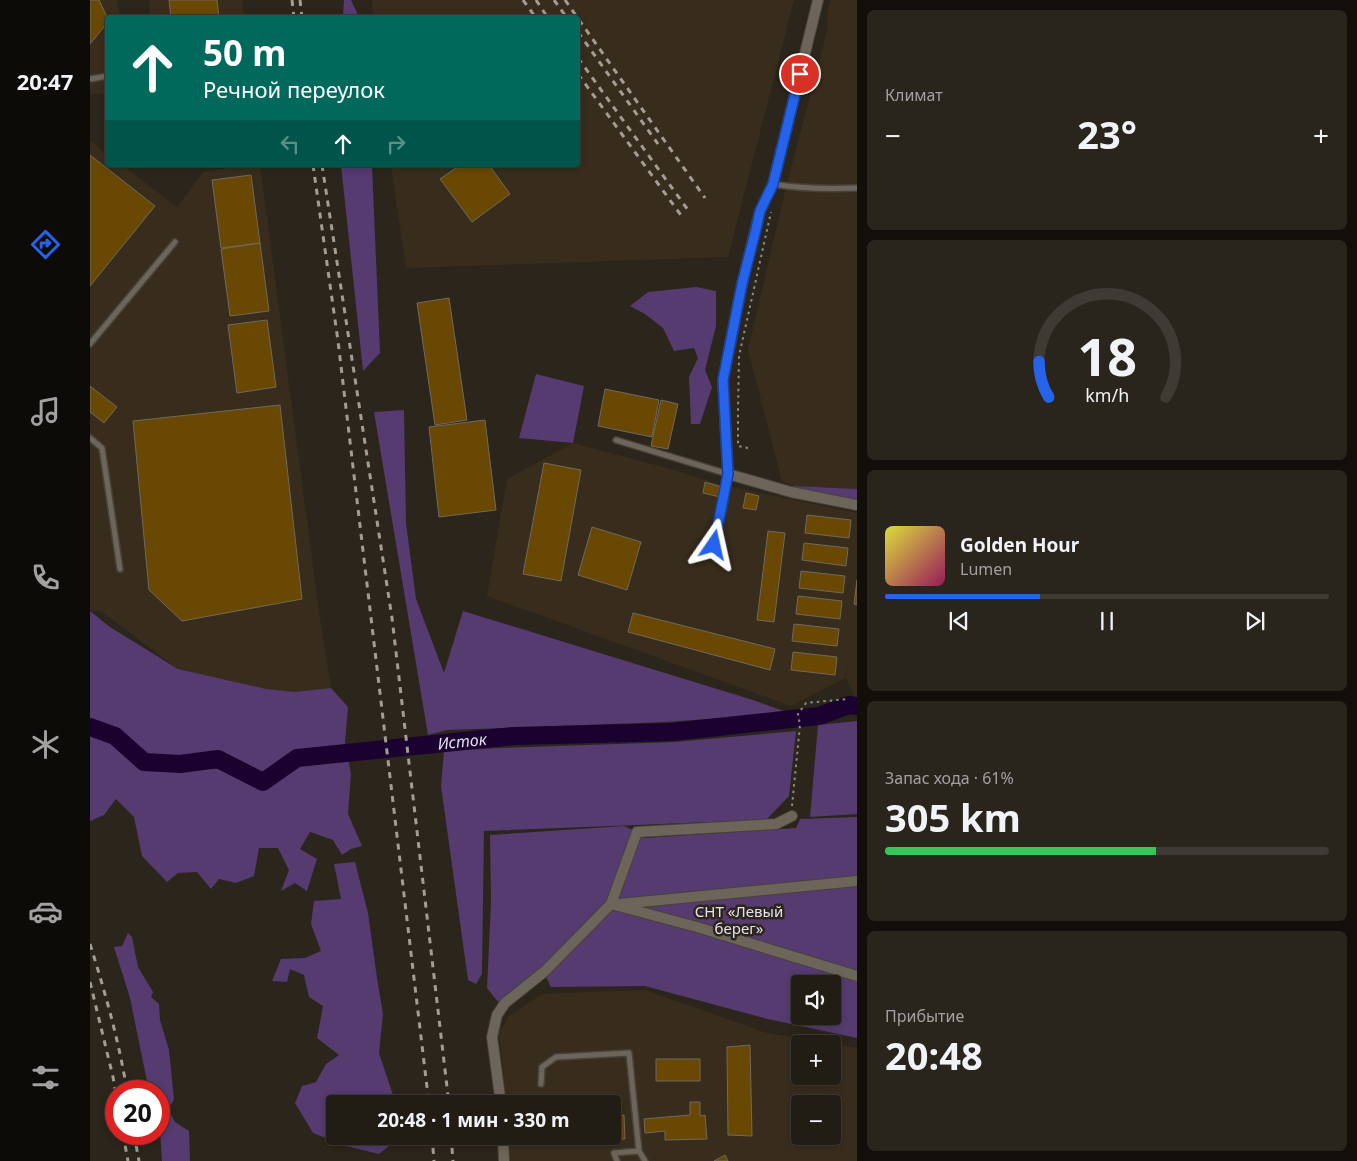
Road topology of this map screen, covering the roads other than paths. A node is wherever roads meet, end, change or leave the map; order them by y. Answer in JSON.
{"nodes":[{"id":1,"x":818,"y":0,"type":"edge"},
{"id":2,"x":105,"y":76,"type":"edge"},
{"id":3,"x":90,"y":79,"type":"edge"},
{"id":4,"x":773,"y":184,"type":"junction"},
{"id":5,"x":857,"y":188,"type":"edge"},
{"id":6,"x":175,"y":242,"type":"dead end"},
{"id":7,"x":90,"y":344,"type":"edge"},
{"id":8,"x":90,"y":438,"type":"edge"},
{"id":9,"x":616,"y":440,"type":"dead end"},
{"id":10,"x":728,"y":474,"type":"junction"},
{"id":11,"x":857,"y":505,"type":"edge"},
{"id":12,"x":714,"y":545,"type":"dead end"},
{"id":13,"x":120,"y":569,"type":"dead end"},
{"id":14,"x":792,"y":816,"type":"road end"},
{"id":15,"x":857,"y":881,"type":"edge"},
{"id":16,"x":611,"y":904,"type":"junction"},
{"id":17,"x":857,"y":976,"type":"edge"},
{"id":18,"x":541,"y":1084,"type":"dead end"},
{"id":19,"x":500,"y":1095,"type":"edge"},
{"id":20,"x":503,"y":1145,"type":"edge"},
{"id":21,"x":639,"y":1151,"type":"junction"},
{"id":22,"x":504,"y":1161,"type":"edge"},
{"id":23,"x":617,"y":1161,"type":"edge"},
{"id":24,"x":645,"y":1161,"type":"edge"}],
"edges":[{"from":1,"to":4,"type":"street"},
{"from":2,"to":3,"type":"lane"},
{"from":4,"to":5,"type":"lane"},
{"from":4,"to":10,"type":"street"},
{"from":6,"to":7,"type":"lane"},
{"from":8,"to":13,"type":"lane"},
{"from":9,"to":10,"type":"lane"},
{"from":10,"to":11,"type":"street"},
{"from":10,"to":12,"type":"lane"},
{"from":14,"to":16,"type":"street"},
{"from":15,"to":16,"type":"street"},
{"from":16,"to":17,"type":"street"},
{"from":16,"to":19,"type":"street"},
{"from":18,"to":21,"type":"lane"},
{"from":20,"to":22,"type":"street"},
{"from":21,"to":23,"type":"lane"},
{"from":21,"to":24,"type":"lane"}]}
